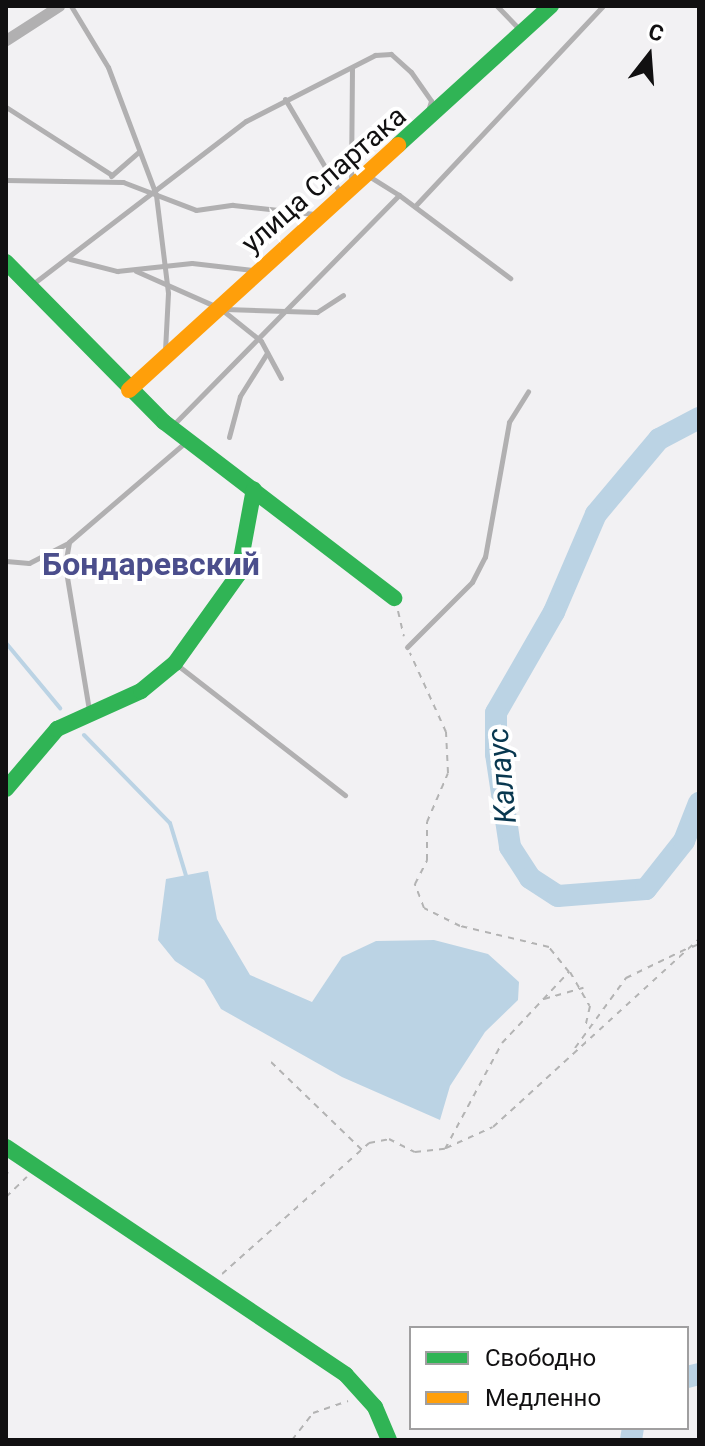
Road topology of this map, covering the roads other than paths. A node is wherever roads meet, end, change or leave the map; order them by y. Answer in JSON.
{"nodes":[{"id":1,"x":59,"y":6,"type":"edge"},
{"id":2,"x":71,"y":6,"type":"edge"},
{"id":3,"x":497,"y":6,"type":"edge"},
{"id":4,"x":551,"y":6,"type":"edge"},
{"id":5,"x":603,"y":6,"type":"edge"},
{"id":6,"x":523,"y":33,"type":"junction"},
{"id":7,"x":6,"y":40,"type":"edge"},
{"id":8,"x":352,"y":68,"type":"junction"},
{"id":9,"x":285,"y":99,"type":"junction"},
{"id":10,"x":6,"y":107,"type":"edge"},
{"id":11,"x":420,"y":131,"type":"junction"},
{"id":12,"x":139,"y":151,"type":"junction"},
{"id":13,"x":112,"y":175,"type":"junction"},
{"id":14,"x":368,"y":176,"type":"junction"},
{"id":15,"x":6,"y":180,"type":"edge"},
{"id":16,"x":99,"y":181,"type":"junction"},
{"id":17,"x":156,"y":195,"type":"junction"},
{"id":18,"x":399,"y":195,"type":"junction"},
{"id":19,"x":345,"y":196,"type":"junction"},
{"id":20,"x":415,"y":206,"type":"junction"},
{"id":21,"x":324,"y":215,"type":"junction"},
{"id":22,"x":69,"y":259,"type":"junction"},
{"id":23,"x":6,"y":262,"type":"edge"},
{"id":24,"x":164,"y":268,"type":"junction"},
{"id":25,"x":136,"y":271,"type":"junction"},
{"id":26,"x":259,"y":271,"type":"junction"},
{"id":27,"x":510,"y":278,"type":"dead end"},
{"id":28,"x":167,"y":284,"type":"junction"},
{"id":29,"x":30,"y":286,"type":"junction"},
{"id":30,"x":343,"y":295,"type":"dead end"},
{"id":31,"x":220,"y":308,"type":"junction"},
{"id":32,"x":284,"y":314,"type":"junction"},
{"id":33,"x":261,"y":341,"type":"junction"},
{"id":34,"x":267,"y":352,"type":"junction"},
{"id":35,"x":162,"y":363,"type":"junction"},
{"id":36,"x":281,"y":378,"type":"dead end"},
{"id":37,"x":129,"y":390,"type":"junction"},
{"id":38,"x":528,"y":391,"type":"dead end"},
{"id":39,"x":170,"y":427,"type":"junction"},
{"id":40,"x":229,"y":437,"type":"dead end"},
{"id":41,"x":188,"y":441,"type":"junction"},
{"id":42,"x":254,"y":489,"type":"junction"},
{"id":43,"x":69,"y":542,"type":"junction"},
{"id":44,"x":6,"y":561,"type":"edge"},
{"id":45,"x":394,"y":598,"type":"road end"},
{"id":46,"x":407,"y":647,"type":"road end"},
{"id":47,"x":175,"y":663,"type":"junction"},
{"id":48,"x":89,"y":715,"type":"junction"},
{"id":49,"x":6,"y":789,"type":"edge"},
{"id":50,"x":345,"y":795,"type":"dead end"},
{"id":51,"x":6,"y":1147,"type":"edge"},
{"id":52,"x":389,"y":1440,"type":"edge"}],
"edges":[{"from":1,"to":7,"type":"street"},
{"from":2,"to":12,"type":"lane"},
{"from":3,"to":6,"type":"lane"},
{"from":4,"to":6,"type":"street","name":"улица Спартака"},
{"from":5,"to":20,"type":"lane"},
{"from":6,"to":11,"type":"street","name":"улица Спартака"},
{"from":8,"to":9,"type":"lane"},
{"from":8,"to":11,"type":"lane"},
{"from":8,"to":19,"type":"lane"},
{"from":9,"to":17,"type":"lane"},
{"from":9,"to":19,"type":"lane"},
{"from":10,"to":13,"type":"lane"},
{"from":11,"to":14,"type":"street","name":"улица Спартака"},
{"from":12,"to":13,"type":"lane"},
{"from":12,"to":17,"type":"lane"},
{"from":13,"to":16,"type":"lane"},
{"from":14,"to":18,"type":"lane"},
{"from":14,"to":19,"type":"street","name":"улица Спартака"},
{"from":15,"to":16,"type":"lane"},
{"from":16,"to":17,"type":"lane"},
{"from":17,"to":21,"type":"lane"},
{"from":17,"to":22,"type":"lane"},
{"from":17,"to":24,"type":"lane"},
{"from":18,"to":20,"type":"lane"},
{"from":18,"to":32,"type":"lane"},
{"from":19,"to":21,"type":"street","name":"улица Спартака"},
{"from":20,"to":27,"type":"lane"},
{"from":21,"to":26,"type":"street","name":"улица Спартака"},
{"from":22,"to":25,"type":"lane"},
{"from":22,"to":29,"type":"lane"},
{"from":23,"to":29,"type":"street"},
{"from":24,"to":25,"type":"lane"},
{"from":24,"to":26,"type":"lane"},
{"from":24,"to":28,"type":"lane"},
{"from":25,"to":28,"type":"lane"},
{"from":26,"to":31,"type":"street","name":"улица Спартака"},
{"from":28,"to":31,"type":"lane"},
{"from":28,"to":35,"type":"lane"},
{"from":29,"to":37,"type":"street"},
{"from":30,"to":32,"type":"lane"},
{"from":31,"to":32,"type":"lane"},
{"from":31,"to":33,"type":"lane"},
{"from":31,"to":35,"type":"street","name":"улица Спартака"},
{"from":32,"to":33,"type":"lane"},
{"from":33,"to":34,"type":"lane"},
{"from":33,"to":39,"type":"lane"},
{"from":34,"to":36,"type":"lane"},
{"from":34,"to":40,"type":"lane"},
{"from":35,"to":37,"type":"street","name":"улица Спартака"},
{"from":37,"to":39,"type":"street"},
{"from":38,"to":46,"type":"lane"},
{"from":39,"to":41,"type":"street"},
{"from":41,"to":42,"type":"street"},
{"from":41,"to":43,"type":"lane"},
{"from":42,"to":45,"type":"street"},
{"from":42,"to":47,"type":"street"},
{"from":43,"to":44,"type":"lane"},
{"from":43,"to":48,"type":"lane"},
{"from":47,"to":48,"type":"street"},
{"from":47,"to":50,"type":"lane"},
{"from":48,"to":49,"type":"street"},
{"from":51,"to":52,"type":"street"}]}
